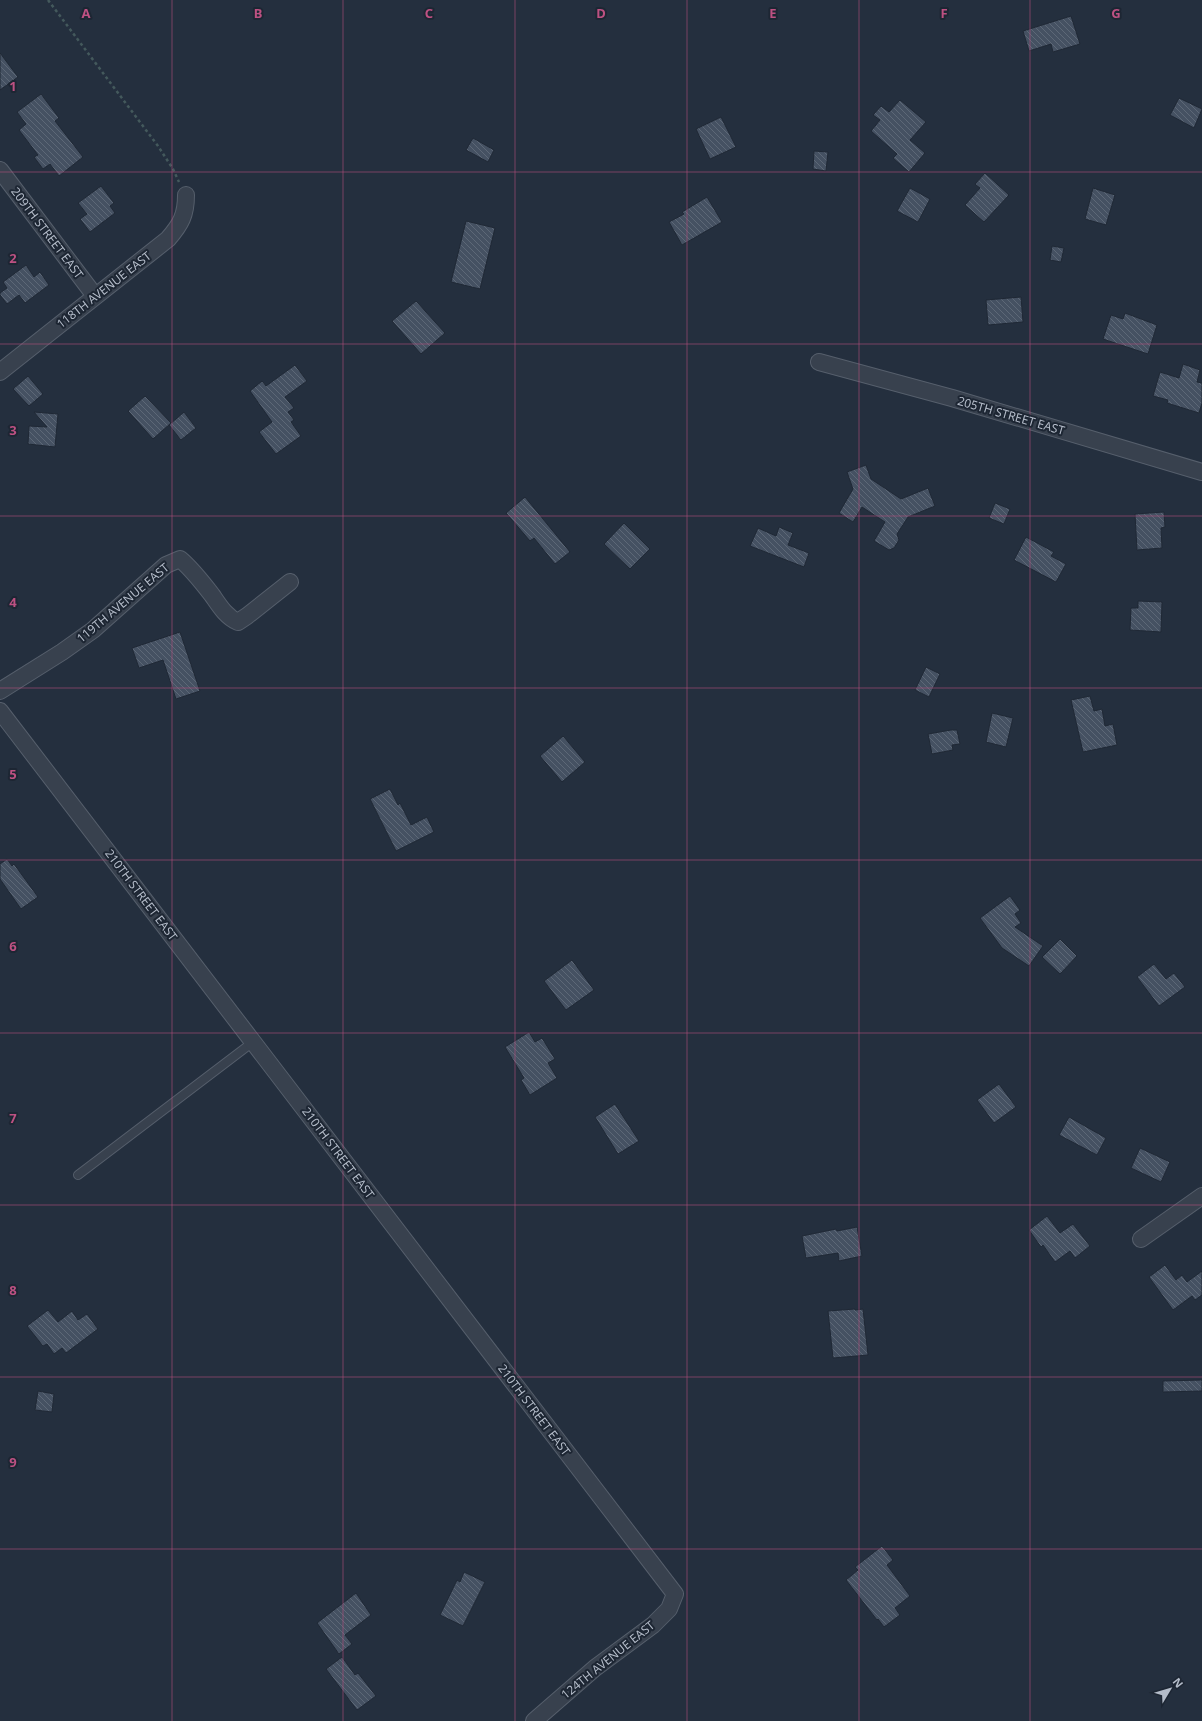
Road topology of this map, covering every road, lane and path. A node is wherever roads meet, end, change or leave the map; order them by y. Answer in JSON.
{"nodes":[{"id":1,"x":48,"y":0,"type":"edge"},
{"id":2,"x":0,"y":170,"type":"edge"},
{"id":3,"x":186,"y":195,"type":"joint"},
{"id":4,"x":95,"y":296,"type":"junction"},
{"id":5,"x":819,"y":362,"type":"dead end"},
{"id":6,"x":0,"y":372,"type":"edge"},
{"id":7,"x":1202,"y":472,"type":"edge"},
{"id":8,"x":290,"y":582,"type":"dead end"},
{"id":9,"x":0,"y":691,"type":"edge"},
{"id":10,"x":0,"y":711,"type":"edge"},
{"id":11,"x":253,"y":1042,"type":"junction"},
{"id":12,"x":78,"y":1175,"type":"dead end"},
{"id":13,"x":1202,"y":1196,"type":"edge"},
{"id":14,"x":1141,"y":1239,"type":"dead end"},
{"id":15,"x":675,"y":1594,"type":"joint"},
{"id":16,"x":534,"y":1721,"type":"edge"}],
"edges":[{"from":1,"to":3,"type":"path"},
{"from":2,"to":4,"type":"street","name":"209TH STREET EAST"},
{"from":3,"to":4,"type":"street","name":"118TH AVENUE EAST"},
{"from":4,"to":6,"type":"street","name":"118TH AVENUE EAST"},
{"from":5,"to":7,"type":"street","name":"205TH STREET EAST"},
{"from":8,"to":9,"type":"street","name":"119TH AVENUE EAST"},
{"from":10,"to":11,"type":"street","name":"210TH STREET EAST"},
{"from":11,"to":12,"type":"lane"},
{"from":11,"to":15,"type":"street","name":"210TH STREET EAST"},
{"from":13,"to":14,"type":"street"},
{"from":15,"to":16,"type":"street","name":"124TH AVENUE EAST"}]}
